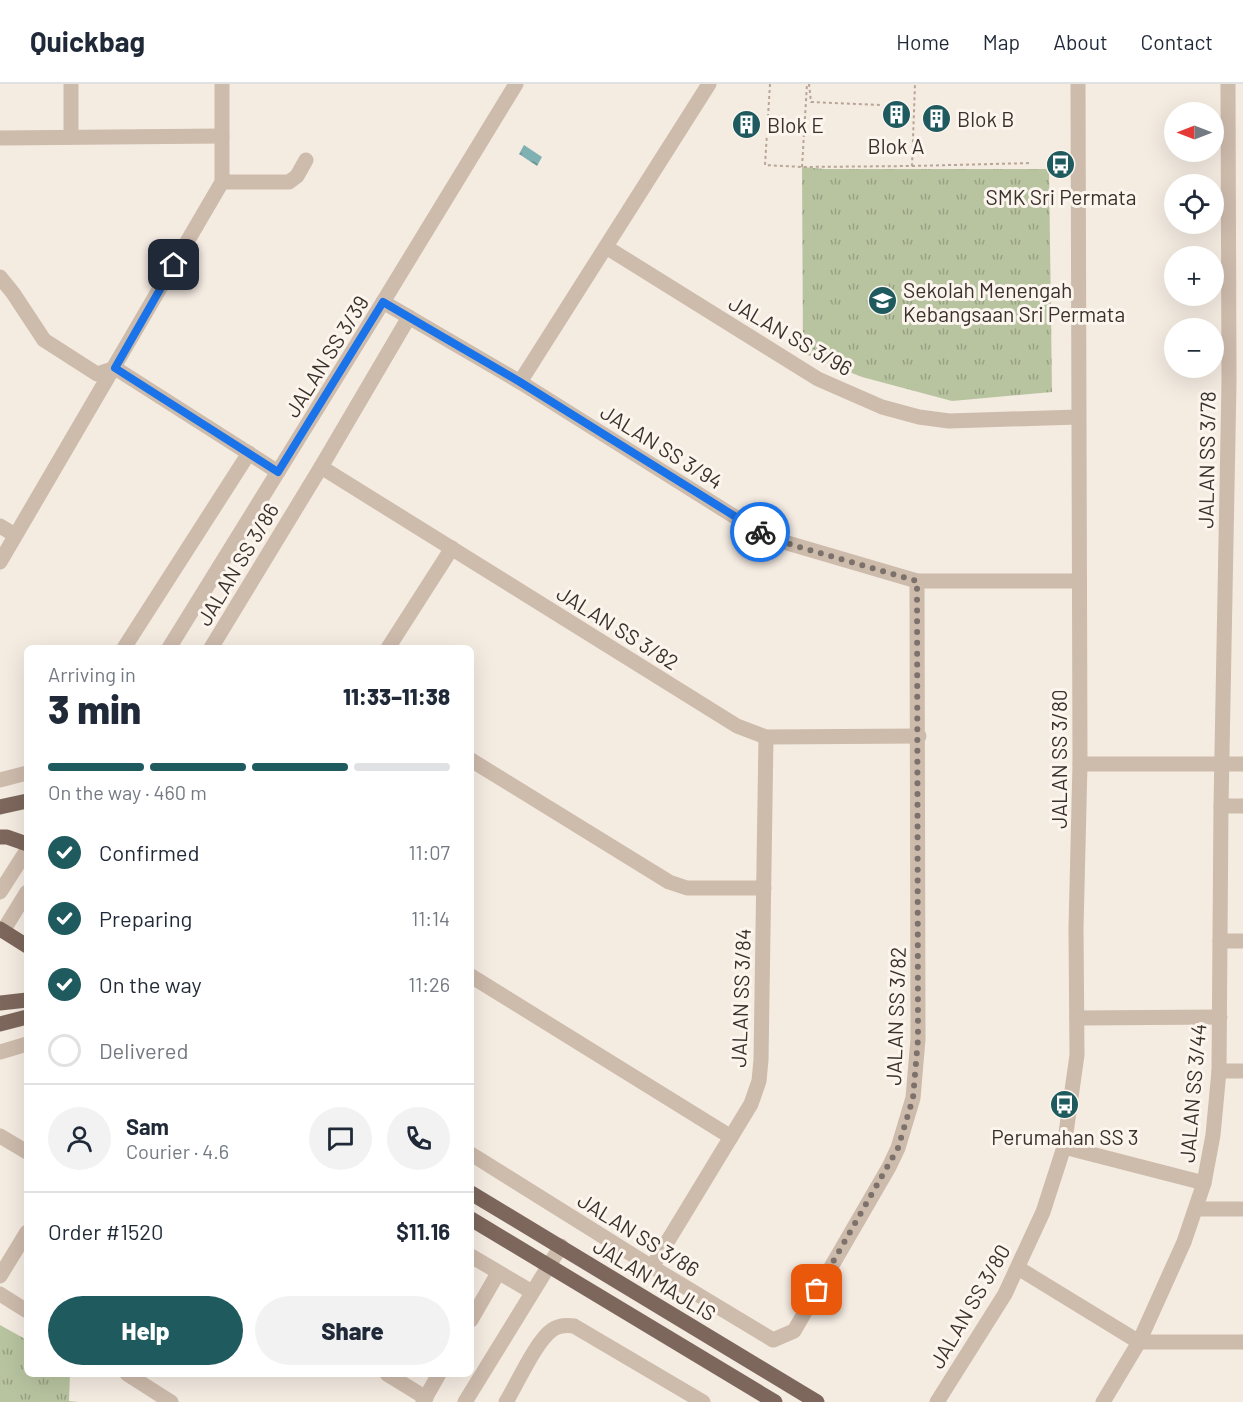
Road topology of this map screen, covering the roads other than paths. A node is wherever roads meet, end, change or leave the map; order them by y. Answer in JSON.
{"nodes":[{"id":1,"x":71,"y":84,"type":"edge"},
{"id":2,"x":222,"y":84,"type":"edge"},
{"id":3,"x":516,"y":84,"type":"edge"},
{"id":4,"x":710,"y":84,"type":"edge"},
{"id":5,"x":1078,"y":84,"type":"edge"},
{"id":6,"x":1228,"y":84,"type":"edge"},
{"id":7,"x":222,"y":136,"type":"junction"},
{"id":8,"x":71,"y":137,"type":"junction"},
{"id":9,"x":0,"y":138,"type":"edge"},
{"id":10,"x":306,"y":160,"type":"dead end"},
{"id":11,"x":222,"y":182,"type":"junction"},
{"id":12,"x":606,"y":247,"type":"junction"},
{"id":13,"x":0,"y":277,"type":"edge"},
{"id":14,"x":383,"y":302,"type":"junction"},
{"id":15,"x":409,"y":316,"type":"junction"},
{"id":16,"x":115,"y":368,"type":"junction"},
{"id":17,"x":520,"y":382,"type":"junction"},
{"id":18,"x":1078,"y":417,"type":"junction"},
{"id":19,"x":249,"y":453,"type":"junction"},
{"id":20,"x":321,"y":467,"type":"junction"},
{"id":21,"x":278,"y":472,"type":"junction"},
{"id":22,"x":0,"y":526,"type":"edge"},
{"id":23,"x":15,"y":536,"type":"junction"},
{"id":24,"x":452,"y":548,"type":"junction"},
{"id":25,"x":0,"y":562,"type":"edge"},
{"id":26,"x":917,"y":581,"type":"junction"},
{"id":27,"x":1079,"y":581,"type":"junction"},
{"id":28,"x":126,"y":645,"type":"edge"},
{"id":29,"x":171,"y":645,"type":"edge"},
{"id":30,"x":213,"y":645,"type":"edge"},
{"id":31,"x":390,"y":645,"type":"edge"},
{"id":32,"x":918,"y":736,"type":"junction"},
{"id":33,"x":766,"y":737,"type":"junction"},
{"id":34,"x":474,"y":762,"type":"edge"},
{"id":35,"x":1080,"y":764,"type":"junction"},
{"id":36,"x":1222,"y":764,"type":"junction"},
{"id":37,"x":1243,"y":764,"type":"edge"},
{"id":38,"x":24,"y":775,"type":"edge"},
{"id":39,"x":0,"y":780,"type":"edge"},
{"id":40,"x":24,"y":802,"type":"edge"},
{"id":41,"x":1221,"y":806,"type":"junction"},
{"id":42,"x":1243,"y":806,"type":"edge"},
{"id":43,"x":0,"y":807,"type":"edge"},
{"id":44,"x":0,"y":837,"type":"edge"},
{"id":45,"x":24,"y":843,"type":"edge"},
{"id":46,"x":24,"y":855,"type":"edge"},
{"id":47,"x":764,"y":888,"type":"junction"},
{"id":48,"x":0,"y":891,"type":"edge"},
{"id":49,"x":24,"y":897,"type":"edge"},
{"id":50,"x":1,"y":932,"type":"edge"},
{"id":51,"x":1220,"y":941,"type":"junction"},
{"id":52,"x":1243,"y":941,"type":"edge"},
{"id":53,"x":24,"y":944,"type":"edge"},
{"id":54,"x":474,"y":978,"type":"edge"},
{"id":55,"x":24,"y":1000,"type":"edge"},
{"id":56,"x":0,"y":1003,"type":"edge"},
{"id":57,"x":1220,"y":1017,"type":"junction"},
{"id":58,"x":24,"y":1018,"type":"edge"},
{"id":59,"x":1077,"y":1018,"type":"junction"},
{"id":60,"x":0,"y":1024,"type":"edge"},
{"id":61,"x":24,"y":1045,"type":"edge"},
{"id":62,"x":0,"y":1052,"type":"edge"},
{"id":63,"x":1219,"y":1071,"type":"junction"},
{"id":64,"x":1243,"y":1071,"type":"edge"},
{"id":65,"x":0,"y":1136,"type":"edge"},
{"id":66,"x":730,"y":1137,"type":"junction"},
{"id":67,"x":1064,"y":1147,"type":"junction"},
{"id":68,"x":24,"y":1150,"type":"edge"},
{"id":69,"x":474,"y":1156,"type":"edge"},
{"id":70,"x":1204,"y":1183,"type":"junction"},
{"id":71,"x":474,"y":1195,"type":"edge"},
{"id":72,"x":1196,"y":1209,"type":"junction"},
{"id":73,"x":1243,"y":1209,"type":"edge"},
{"id":74,"x":474,"y":1221,"type":"edge"},
{"id":75,"x":24,"y":1237,"type":"edge"},
{"id":76,"x":561,"y":1246,"type":"junction"},
{"id":77,"x":474,"y":1258,"type":"edge"},
{"id":78,"x":548,"y":1265,"type":"junction"},
{"id":79,"x":652,"y":1267,"type":"junction"},
{"id":80,"x":1018,"y":1268,"type":"junction"},
{"id":81,"x":498,"y":1273,"type":"junction"},
{"id":82,"x":0,"y":1276,"type":"edge"},
{"id":83,"x":532,"y":1292,"type":"junction"},
{"id":84,"x":0,"y":1294,"type":"edge"},
{"id":85,"x":24,"y":1309,"type":"edge"},
{"id":86,"x":474,"y":1315,"type":"edge"},
{"id":87,"x":786,"y":1335,"type":"joint"},
{"id":88,"x":1139,"y":1342,"type":"junction"},
{"id":89,"x":1243,"y":1342,"type":"edge"},
{"id":90,"x":132,"y":1377,"type":"edge"},
{"id":91,"x":391,"y":1377,"type":"edge"},
{"id":92,"x":438,"y":1377,"type":"edge"},
{"id":93,"x":424,"y":1400,"type":"edge"},
{"id":94,"x":171,"y":1402,"type":"edge"},
{"id":95,"x":465,"y":1402,"type":"edge"},
{"id":96,"x":507,"y":1402,"type":"edge"},
{"id":97,"x":703,"y":1402,"type":"edge"},
{"id":98,"x":775,"y":1402,"type":"edge"},
{"id":99,"x":817,"y":1402,"type":"edge"},
{"id":100,"x":937,"y":1402,"type":"edge"},
{"id":101,"x":1103,"y":1402,"type":"edge"}],
"edges":[{"from":1,"to":8,"type":"street"},
{"from":2,"to":7,"type":"street"},
{"from":3,"to":14,"type":"street","name":"JALAN SS 3/39"},
{"from":4,"to":12,"type":"street"},
{"from":5,"to":18,"type":"street","name":"JALAN SS 3/80"},
{"from":6,"to":36,"type":"street","name":"JALAN SS 3/78"},
{"from":7,"to":8,"type":"street"},
{"from":7,"to":11,"type":"street"},
{"from":8,"to":9,"type":"street"},
{"from":10,"to":11,"type":"street"},
{"from":11,"to":16,"type":"street"},
{"from":12,"to":17,"type":"street"},
{"from":12,"to":18,"type":"street","name":"JALAN SS 3/96"},
{"from":13,"to":16,"type":"street"},
{"from":14,"to":15,"type":"street","name":"JALAN SS 3/94"},
{"from":14,"to":21,"type":"street","name":"JALAN SS 3/39"},
{"from":15,"to":17,"type":"street","name":"JALAN SS 3/94"},
{"from":15,"to":20,"type":"street","name":"JALAN SS 3/86"},
{"from":16,"to":19,"type":"street"},
{"from":16,"to":23,"type":"street"},
{"from":17,"to":26,"type":"street","name":"JALAN SS 3/94"},
{"from":18,"to":27,"type":"street","name":"JALAN SS 3/80"},
{"from":19,"to":21,"type":"street"},
{"from":19,"to":28,"type":"street"},
{"from":20,"to":24,"type":"street","name":"JALAN SS 3/82"},
{"from":20,"to":30,"type":"street","name":"JALAN SS 3/86"},
{"from":21,"to":29,"type":"street","name":"JALAN SS 3/39"},
{"from":22,"to":23,"type":"street"},
{"from":23,"to":25,"type":"street"},
{"from":24,"to":31,"type":"street"},
{"from":24,"to":33,"type":"street","name":"JALAN SS 3/82"},
{"from":26,"to":27,"type":"street","name":"JALAN SS 3/94"},
{"from":26,"to":32,"type":"street","name":"JALAN SS 3/82"},
{"from":27,"to":35,"type":"street","name":"JALAN SS 3/80"},
{"from":32,"to":33,"type":"street","name":"JALAN SS 3/82"},
{"from":32,"to":87,"type":"street","name":"JALAN SS 3/82"},
{"from":33,"to":47,"type":"street","name":"JALAN SS 3/84"},
{"from":34,"to":47,"type":"street"},
{"from":35,"to":36,"type":"street"},
{"from":35,"to":59,"type":"street","name":"JALAN SS 3/80"},
{"from":36,"to":37,"type":"street"},
{"from":36,"to":41,"type":"street","name":"JALAN SS 3/44"},
{"from":38,"to":39,"type":"street"},
{"from":40,"to":43,"type":"main road"},
{"from":41,"to":42,"type":"street"},
{"from":41,"to":51,"type":"street","name":"JALAN SS 3/44"},
{"from":44,"to":45,"type":"main road"},
{"from":46,"to":48,"type":"street"},
{"from":47,"to":66,"type":"street","name":"JALAN SS 3/84"},
{"from":49,"to":50,"type":"street"},
{"from":50,"to":53,"type":"main road"},
{"from":51,"to":52,"type":"street"},
{"from":51,"to":57,"type":"street","name":"JALAN SS 3/44"},
{"from":54,"to":66,"type":"street"},
{"from":55,"to":56,"type":"main road"},
{"from":57,"to":59,"type":"street"},
{"from":57,"to":63,"type":"street","name":"JALAN SS 3/44"},
{"from":58,"to":60,"type":"main road"},
{"from":59,"to":67,"type":"street","name":"JALAN SS 3/80"},
{"from":61,"to":62,"type":"street"},
{"from":63,"to":64,"type":"street"},
{"from":63,"to":70,"type":"street","name":"JALAN SS 3/44"},
{"from":65,"to":68,"type":"street"},
{"from":66,"to":79,"type":"street","name":"JALAN SS 3/84"},
{"from":67,"to":70,"type":"street"},
{"from":67,"to":80,"type":"street","name":"JALAN SS 3/80"},
{"from":69,"to":79,"type":"street","name":"JALAN SS 3/86"},
{"from":70,"to":72,"type":"street","name":"JALAN SS 3/44"},
{"from":71,"to":76,"type":"main road","name":"JALAN MAJLIS"},
{"from":72,"to":73,"type":"street"},
{"from":72,"to":88,"type":"street","name":"JALAN SS 3/44"},
{"from":74,"to":78,"type":"main road","name":"JALAN MAJLIS"},
{"from":75,"to":82,"type":"street"},
{"from":76,"to":78,"type":"street"},
{"from":76,"to":99,"type":"main road","name":"JALAN MAJLIS"},
{"from":77,"to":81,"type":"street"},
{"from":78,"to":83,"type":"street"},
{"from":78,"to":98,"type":"main road","name":"JALAN MAJLIS"},
{"from":79,"to":87,"type":"street","name":"JALAN SS 3/86"},
{"from":80,"to":88,"type":"street"},
{"from":80,"to":100,"type":"street","name":"JALAN SS 3/80"},
{"from":81,"to":83,"type":"street"},
{"from":81,"to":86,"type":"street"},
{"from":83,"to":95,"type":"street"},
{"from":84,"to":85,"type":"street"},
{"from":88,"to":89,"type":"street"},
{"from":88,"to":101,"type":"street","name":"JALAN SS 3/44"},
{"from":90,"to":94,"type":"street"},
{"from":91,"to":93,"type":"street"},
{"from":92,"to":93,"type":"street"},
{"from":96,"to":97,"type":"street"}]}
